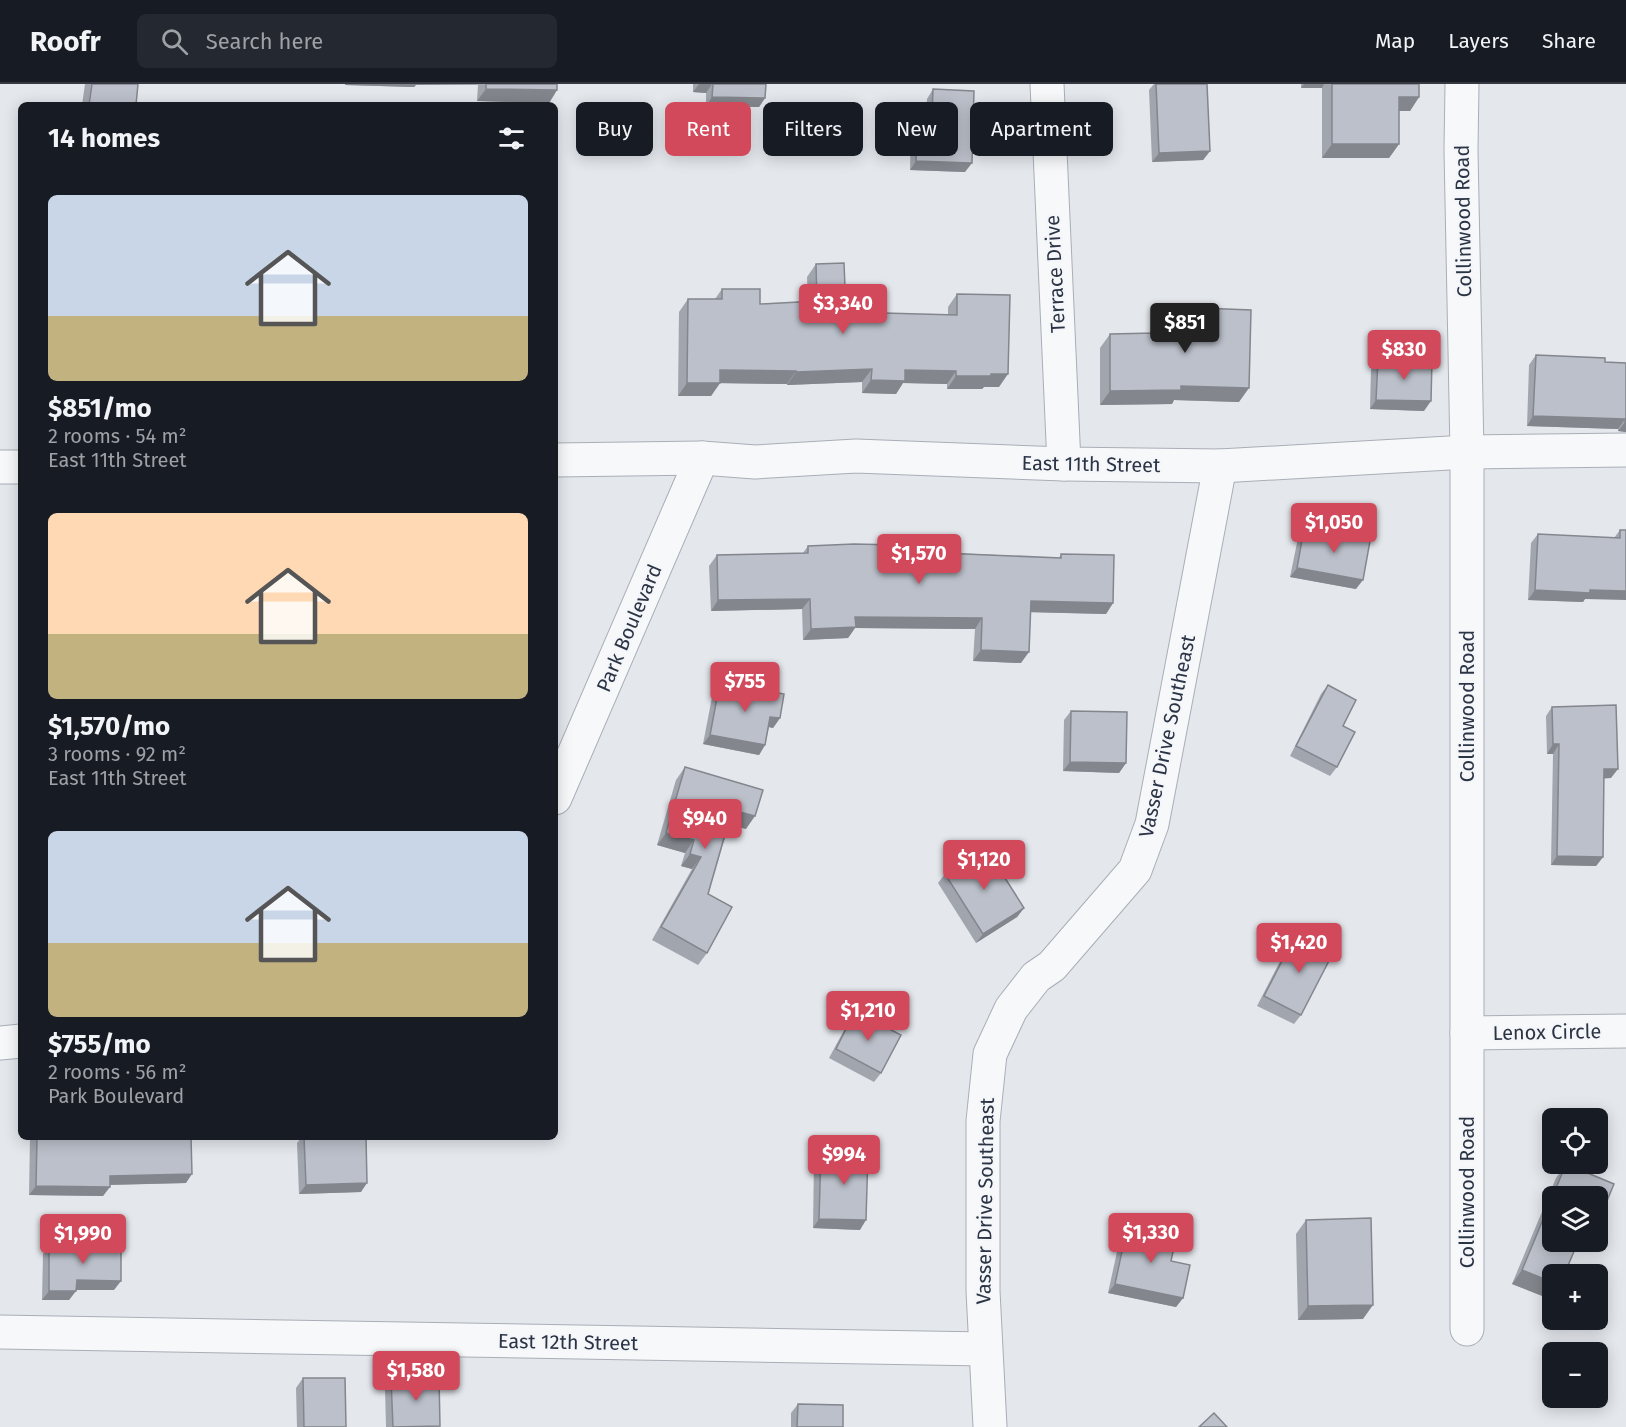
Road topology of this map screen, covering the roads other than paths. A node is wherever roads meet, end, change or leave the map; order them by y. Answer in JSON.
{"nodes":[{"id":1,"x":1047,"y":84,"type":"edge"},
{"id":2,"x":1462,"y":84,"type":"edge"},
{"id":3,"x":1626,"y":450,"type":"edge"},
{"id":4,"x":1467,"y":452,"type":"junction"},
{"id":5,"x":702,"y":458,"type":"junction"},
{"id":6,"x":558,"y":460,"type":"edge"},
{"id":7,"x":1064,"y":464,"type":"junction"},
{"id":8,"x":1220,"y":466,"type":"junction"},
{"id":9,"x":0,"y":467,"type":"edge"},
{"id":10,"x":18,"y":467,"type":"edge"},
{"id":11,"x":558,"y":791,"type":"edge"},
{"id":12,"x":1626,"y":1031,"type":"edge"},
{"id":13,"x":1467,"y":1033,"type":"junction"},
{"id":14,"x":18,"y":1041,"type":"edge"},
{"id":15,"x":0,"y":1043,"type":"edge"},
{"id":16,"x":1467,"y":1329,"type":"dead end"},
{"id":17,"x":0,"y":1332,"type":"edge"},
{"id":18,"x":985,"y":1349,"type":"junction"},
{"id":19,"x":990,"y":1427,"type":"edge"}],
"edges":[{"from":1,"to":7,"type":"street","name":"Terrace Drive"},
{"from":2,"to":4,"type":"street","name":"Collinwood Road"},
{"from":3,"to":4,"type":"street","name":"East 11th Street"},
{"from":4,"to":8,"type":"street","name":"East 11th Street"},
{"from":4,"to":13,"type":"street","name":"Collinwood Road"},
{"from":5,"to":6,"type":"street","name":"East 11th Street"},
{"from":5,"to":7,"type":"street","name":"East 11th Street"},
{"from":5,"to":11,"type":"street","name":"Park Boulevard"},
{"from":7,"to":8,"type":"street","name":"East 11th Street"},
{"from":8,"to":18,"type":"street","name":"Vasser Drive Southeast"},
{"from":9,"to":10,"type":"street"},
{"from":12,"to":13,"type":"street","name":"Lenox Circle"},
{"from":13,"to":16,"type":"street","name":"Collinwood Road"},
{"from":14,"to":15,"type":"street"},
{"from":17,"to":18,"type":"street","name":"East 12th Street"},
{"from":18,"to":19,"type":"street"}]}
